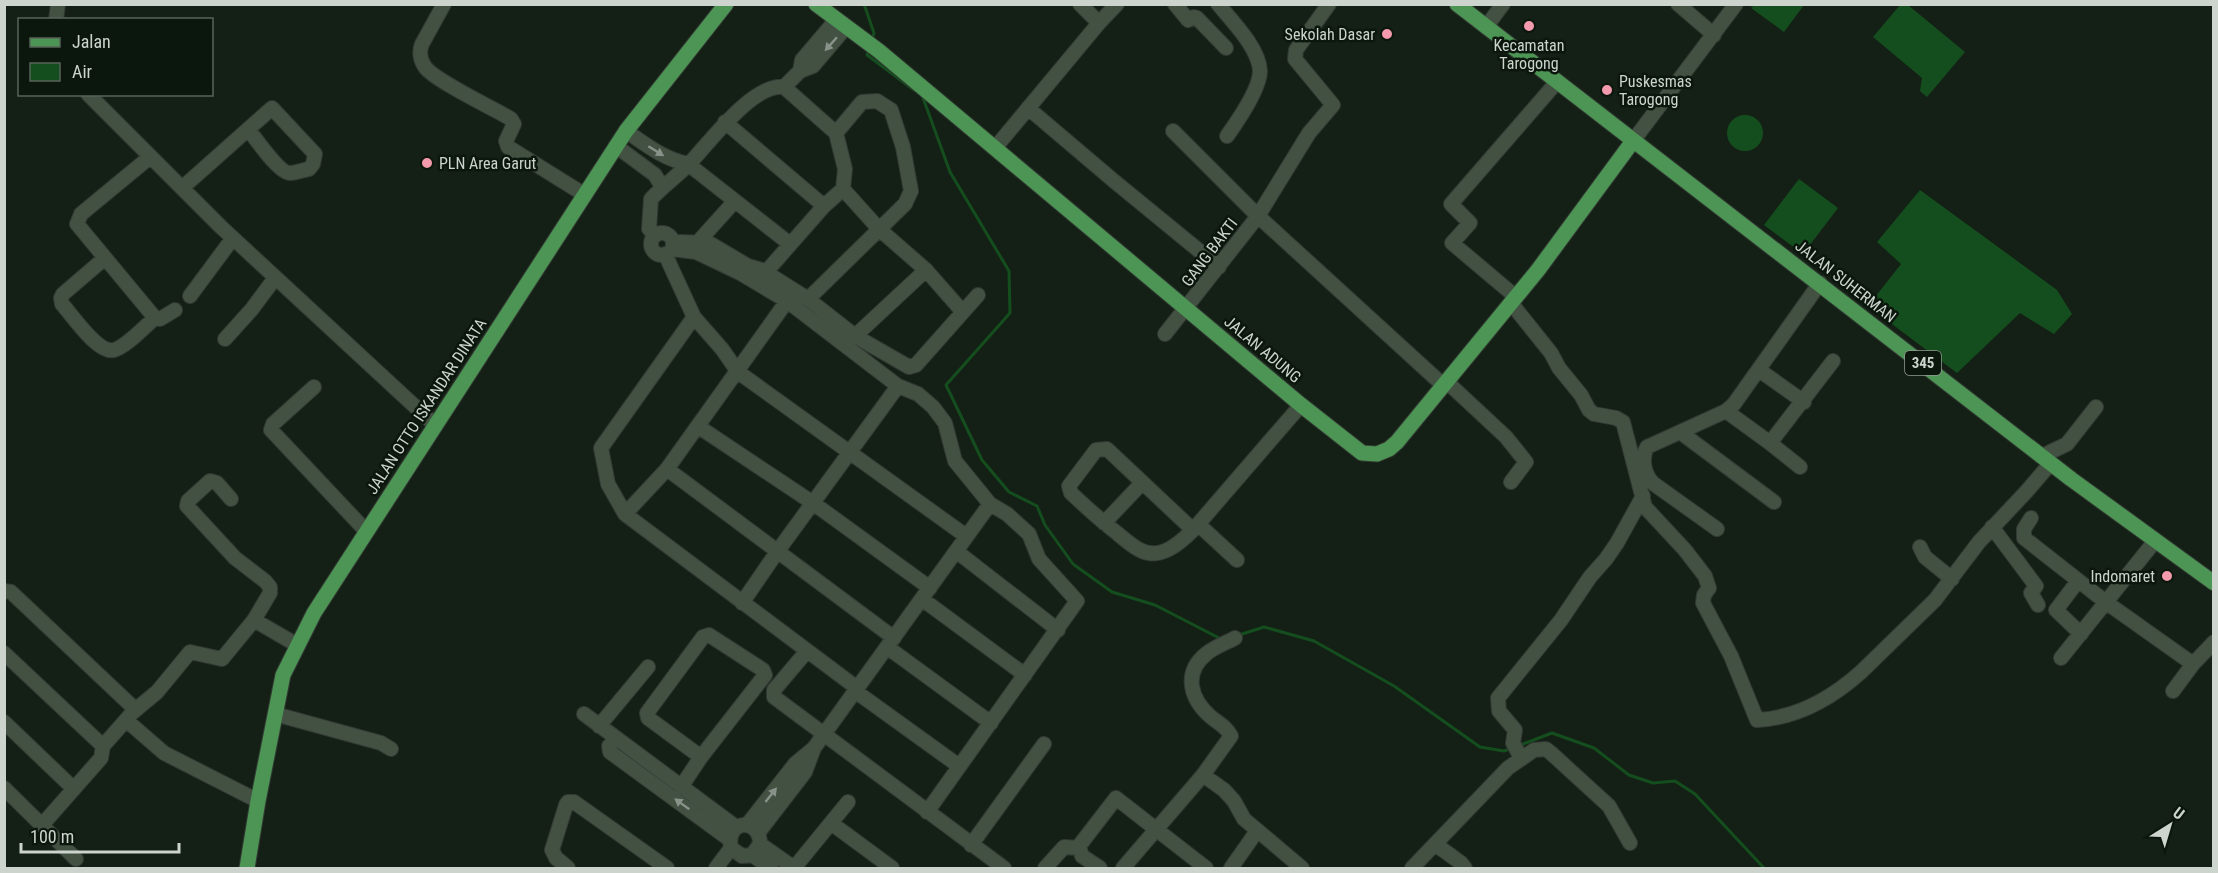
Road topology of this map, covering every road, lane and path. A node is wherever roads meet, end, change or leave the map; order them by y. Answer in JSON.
{"nodes":[{"id":1,"x":444,"y":4,"type":"edge"},
{"id":2,"x":726,"y":4,"type":"edge"},
{"id":3,"x":816,"y":4,"type":"edge"},
{"id":4,"x":1080,"y":4,"type":"edge"},
{"id":5,"x":1118,"y":4,"type":"edge"},
{"id":6,"x":1175,"y":4,"type":"edge"},
{"id":7,"x":1218,"y":4,"type":"edge"},
{"id":8,"x":1329,"y":4,"type":"edge"},
{"id":9,"x":1457,"y":4,"type":"edge"},
{"id":10,"x":1503,"y":4,"type":"edge"},
{"id":11,"x":1678,"y":4,"type":"edge"},
{"id":12,"x":1737,"y":4,"type":"edge"},
{"id":13,"x":1099,"y":23,"type":"junction"},
{"id":14,"x":841,"y":24,"type":"junction"},
{"id":15,"x":1486,"y":27,"type":"junction"},
{"id":16,"x":1714,"y":35,"type":"junction"},
{"id":17,"x":1226,"y":48,"type":"dead end"},
{"id":18,"x":1556,"y":83,"type":"junction"},
{"id":19,"x":784,"y":87,"type":"junction"},
{"id":20,"x":90,"y":96,"type":"edge"},
{"id":21,"x":1028,"y":108,"type":"junction"},
{"id":22,"x":725,"y":122,"type":"junction"},
{"id":23,"x":248,"y":129,"type":"junction"},
{"id":24,"x":626,"y":131,"type":"junction"},
{"id":25,"x":1173,"y":131,"type":"dead end"},
{"id":26,"x":837,"y":133,"type":"junction"},
{"id":27,"x":1227,"y":136,"type":"dead end"},
{"id":28,"x":1634,"y":141,"type":"junction"},
{"id":29,"x":616,"y":146,"type":"junction"},
{"id":30,"x":995,"y":148,"type":"junction"},
{"id":31,"x":150,"y":157,"type":"junction"},
{"id":32,"x":688,"y":164,"type":"junction"},
{"id":33,"x":662,"y":187,"type":"junction"},
{"id":34,"x":182,"y":188,"type":"junction"},
{"id":35,"x":843,"y":189,"type":"junction"},
{"id":36,"x":585,"y":195,"type":"junction"},
{"id":37,"x":734,"y":202,"type":"junction"},
{"id":38,"x":824,"y":206,"type":"junction"},
{"id":39,"x":1258,"y":216,"type":"junction"},
{"id":40,"x":879,"y":229,"type":"junction"},
{"id":41,"x":233,"y":238,"type":"junction"},
{"id":42,"x":698,"y":242,"type":"junction"},
{"id":43,"x":790,"y":244,"type":"junction"},
{"id":44,"x":670,"y":248,"type":"junction"},
{"id":45,"x":105,"y":258,"type":"junction"},
{"id":46,"x":1219,"y":267,"type":"junction"},
{"id":47,"x":926,"y":270,"type":"junction"},
{"id":48,"x":766,"y":272,"type":"junction"},
{"id":49,"x":275,"y":278,"type":"junction"},
{"id":50,"x":1820,"y":284,"type":"junction"},
{"id":51,"x":978,"y":295,"type":"dead end"},
{"id":52,"x":190,"y":296,"type":"dead end"},
{"id":53,"x":808,"y":298,"type":"junction"},
{"id":54,"x":1513,"y":300,"type":"junction"},
{"id":55,"x":787,"y":301,"type":"junction"},
{"id":56,"x":1187,"y":308,"type":"junction"},
{"id":57,"x":175,"y":310,"type":"dead end"},
{"id":58,"x":962,"y":311,"type":"junction"},
{"id":59,"x":694,"y":317,"type":"junction"},
{"id":60,"x":155,"y":318,"type":"junction"},
{"id":61,"x":1165,"y":334,"type":"dead end"},
{"id":62,"x":855,"y":336,"type":"junction"},
{"id":63,"x":225,"y":339,"type":"dead end"},
{"id":64,"x":1833,"y":361,"type":"dead end"},
{"id":65,"x":1759,"y":370,"type":"junction"},
{"id":66,"x":738,"y":372,"type":"junction"},
{"id":67,"x":1446,"y":384,"type":"junction"},
{"id":68,"x":898,"y":386,"type":"junction"},
{"id":69,"x":314,"y":387,"type":"dead end"},
{"id":70,"x":1804,"y":402,"type":"junction"},
{"id":71,"x":1301,"y":405,"type":"junction"},
{"id":72,"x":2096,"y":407,"type":"dead end"},
{"id":73,"x":1726,"y":411,"type":"junction"},
{"id":74,"x":435,"y":425,"type":"junction"},
{"id":75,"x":699,"y":427,"type":"junction"},
{"id":76,"x":1680,"y":432,"type":"junction"},
{"id":77,"x":1770,"y":443,"type":"junction"},
{"id":78,"x":850,"y":453,"type":"junction"},
{"id":79,"x":2047,"y":459,"type":"junction"},
{"id":80,"x":1800,"y":467,"type":"dead end"},
{"id":81,"x":667,"y":469,"type":"junction"},
{"id":82,"x":1510,"y":482,"type":"dead end"},
{"id":83,"x":1142,"y":483,"type":"junction"},
{"id":84,"x":1642,"y":496,"type":"junction"},
{"id":85,"x":231,"y":500,"type":"dead end"},
{"id":86,"x":1774,"y":502,"type":"dead end"},
{"id":87,"x":813,"y":503,"type":"junction"},
{"id":88,"x":990,"y":504,"type":"junction"},
{"id":89,"x":625,"y":514,"type":"junction"},
{"id":90,"x":2031,"y":518,"type":"dead end"},
{"id":91,"x":1104,"y":523,"type":"junction"},
{"id":92,"x":1196,"y":527,"type":"junction"},
{"id":93,"x":1992,"y":527,"type":"junction"},
{"id":94,"x":1717,"y":529,"type":"dead end"},
{"id":95,"x":366,"y":531,"type":"junction"},
{"id":96,"x":966,"y":536,"type":"junction"},
{"id":97,"x":2155,"y":541,"type":"junction"},
{"id":98,"x":1920,"y":546,"type":"dead end"},
{"id":99,"x":956,"y":551,"type":"junction"},
{"id":100,"x":777,"y":552,"type":"junction"},
{"id":101,"x":1237,"y":560,"type":"dead end"},
{"id":102,"x":1952,"y":579,"type":"junction"},
{"id":103,"x":2078,"y":581,"type":"junction"},
{"id":104,"x":2214,"y":583,"type":"edge"},
{"id":105,"x":4,"y":591,"type":"edge"},
{"id":106,"x":926,"y":593,"type":"junction"},
{"id":107,"x":742,"y":603,"type":"junction"},
{"id":108,"x":2107,"y":603,"type":"junction"},
{"id":109,"x":2038,"y":605,"type":"dead end"},
{"id":110,"x":254,"y":620,"type":"junction"},
{"id":111,"x":1058,"y":630,"type":"junction"},
{"id":112,"x":2081,"y":634,"type":"junction"},
{"id":113,"x":1235,"y":638,"type":"dead end"},
{"id":114,"x":890,"y":642,"type":"junction"},
{"id":115,"x":2214,"y":642,"type":"edge"},
{"id":116,"x":297,"y":645,"type":"junction"},
{"id":117,"x":807,"y":651,"type":"junction"},
{"id":118,"x":4,"y":653,"type":"edge"},
{"id":119,"x":2061,"y":658,"type":"dead end"},
{"id":120,"x":2193,"y":664,"type":"junction"},
{"id":121,"x":648,"y":667,"type":"dead end"},
{"id":122,"x":1025,"y":675,"type":"junction"},
{"id":123,"x":856,"y":689,"type":"junction"},
{"id":124,"x":2173,"y":692,"type":"dead end"},
{"id":125,"x":136,"y":710,"type":"junction"},
{"id":126,"x":275,"y":714,"type":"junction"},
{"id":127,"x":584,"y":714,"type":"dead end"},
{"id":128,"x":126,"y":720,"type":"junction"},
{"id":129,"x":4,"y":722,"type":"edge"},
{"id":130,"x":991,"y":723,"type":"junction"},
{"id":131,"x":599,"y":726,"type":"junction"},
{"id":132,"x":824,"y":735,"type":"junction"},
{"id":133,"x":615,"y":738,"type":"junction"},
{"id":134,"x":1044,"y":744,"type":"dead end"},
{"id":135,"x":103,"y":746,"type":"junction"},
{"id":136,"x":391,"y":749,"type":"dead end"},
{"id":137,"x":1518,"y":752,"type":"junction"},
{"id":138,"x":701,"y":757,"type":"junction"},
{"id":139,"x":959,"y":766,"type":"junction"},
{"id":140,"x":1203,"y":775,"type":"junction"},
{"id":141,"x":681,"y":787,"type":"junction"},
{"id":142,"x":4,"y":788,"type":"edge"},
{"id":143,"x":74,"y":789,"type":"junction"},
{"id":144,"x":258,"y":801,"type":"junction"},
{"id":145,"x":848,"y":802,"type":"dead end"},
{"id":146,"x":927,"y":812,"type":"junction"},
{"id":147,"x":831,"y":823,"type":"junction"},
{"id":148,"x":42,"y":825,"type":"junction"},
{"id":149,"x":1155,"y":830,"type":"junction"},
{"id":150,"x":1257,"y":831,"type":"junction"},
{"id":151,"x":745,"y":841,"type":"junction"},
{"id":152,"x":1629,"y":843,"type":"dead end"},
{"id":153,"x":1435,"y":844,"type":"junction"},
{"id":154,"x":971,"y":845,"type":"junction"},
{"id":155,"x":1079,"y":848,"type":"junction"},
{"id":156,"x":76,"y":859,"type":"dead end"},
{"id":157,"x":247,"y":868,"type":"edge"},
{"id":158,"x":568,"y":868,"type":"edge"},
{"id":159,"x":668,"y":868,"type":"edge"},
{"id":160,"x":716,"y":868,"type":"edge"},
{"id":161,"x":733,"y":868,"type":"edge"},
{"id":162,"x":771,"y":868,"type":"edge"},
{"id":163,"x":794,"y":868,"type":"edge"},
{"id":164,"x":892,"y":868,"type":"edge"},
{"id":165,"x":1004,"y":868,"type":"edge"},
{"id":166,"x":1045,"y":868,"type":"edge"},
{"id":167,"x":1100,"y":868,"type":"edge"},
{"id":168,"x":1123,"y":868,"type":"edge"},
{"id":169,"x":1206,"y":868,"type":"edge"},
{"id":170,"x":1231,"y":868,"type":"edge"},
{"id":171,"x":1302,"y":868,"type":"edge"},
{"id":172,"x":1412,"y":868,"type":"edge"},
{"id":173,"x":1465,"y":868,"type":"edge"}],
"edges":[{"from":1,"to":36,"type":"street"},
{"from":2,"to":24,"type":"main road","name":"JALAN OTTO ISKANDAR DINATA"},
{"from":3,"to":14,"type":"main road","name":"JALAN ADUNG"},
{"from":4,"to":13,"type":"street"},
{"from":5,"to":13,"type":"street"},
{"from":6,"to":17,"type":"street"},
{"from":7,"to":27,"type":"street"},
{"from":8,"to":39,"type":"street","name":"GANG BAKTI"},
{"from":9,"to":15,"type":"main road","name":"JALAN SUHERMAN","number":"345"},
{"from":10,"to":15,"type":"street"},
{"from":11,"to":16,"type":"street"},
{"from":12,"to":16,"type":"street"},
{"from":13,"to":21,"type":"street"},
{"from":14,"to":19,"type":"street"},
{"from":14,"to":30,"type":"main road","name":"JALAN ADUNG"},
{"from":15,"to":18,"type":"main road","name":"JALAN SUHERMAN","number":"345"},
{"from":16,"to":28,"type":"street"},
{"from":18,"to":28,"type":"main road","name":"JALAN SUHERMAN","number":"345"},
{"from":18,"to":54,"type":"street"},
{"from":19,"to":22,"type":"street"},
{"from":19,"to":26,"type":"street"},
{"from":20,"to":31,"type":"street"},
{"from":21,"to":30,"type":"street"},
{"from":21,"to":46,"type":"street"},
{"from":22,"to":32,"type":"street"},
{"from":22,"to":38,"type":"street"},
{"from":23,"to":23,"type":"street"},
{"from":23,"to":34,"type":"street"},
{"from":24,"to":29,"type":"main road","name":"JALAN OTTO ISKANDAR DINATA"},
{"from":24,"to":32,"type":"street","one_way":true},
{"from":25,"to":39,"type":"street"},
{"from":26,"to":35,"type":"street"},
{"from":26,"to":40,"type":"street"},
{"from":28,"to":50,"type":"main road","name":"JALAN SUHERMAN","number":"345"},
{"from":28,"to":54,"type":"main road","name":"JALAN ADUNG"},
{"from":29,"to":33,"type":"street"},
{"from":29,"to":36,"type":"main road","name":"JALAN OTTO ISKANDAR DINATA"},
{"from":30,"to":56,"type":"main road","name":"JALAN ADUNG"},
{"from":31,"to":34,"type":"street"},
{"from":31,"to":45,"type":"street"},
{"from":32,"to":33,"type":"street"},
{"from":32,"to":37,"type":"street"},
{"from":33,"to":44,"type":"street"},
{"from":34,"to":41,"type":"street"},
{"from":35,"to":38,"type":"street"},
{"from":35,"to":40,"type":"street"},
{"from":36,"to":74,"type":"main road","name":"JALAN OTTO ISKANDAR DINATA"},
{"from":37,"to":42,"type":"street"},
{"from":37,"to":43,"type":"street"},
{"from":38,"to":43,"type":"street"},
{"from":39,"to":46,"type":"street","name":"GANG BAKTI"},
{"from":39,"to":67,"type":"street"},
{"from":40,"to":47,"type":"street"},
{"from":40,"to":53,"type":"street"},
{"from":41,"to":49,"type":"street"},
{"from":41,"to":52,"type":"street"},
{"from":42,"to":44,"type":"street"},
{"from":42,"to":48,"type":"street"},
{"from":43,"to":48,"type":"street"},
{"from":44,"to":55,"type":"street"},
{"from":44,"to":59,"type":"street"},
{"from":45,"to":60,"type":"street"},
{"from":45,"to":60,"type":"street"},
{"from":46,"to":56,"type":"street","name":"GANG BAKTI"},
{"from":47,"to":58,"type":"street"},
{"from":47,"to":62,"type":"street"},
{"from":48,"to":53,"type":"street"},
{"from":49,"to":63,"type":"street"},
{"from":49,"to":74,"type":"street"},
{"from":50,"to":65,"type":"street"},
{"from":50,"to":79,"type":"main road","name":"JALAN SUHERMAN","number":"345"},
{"from":51,"to":58,"type":"street"},
{"from":53,"to":62,"type":"street"},
{"from":54,"to":67,"type":"main road","name":"JALAN ADUNG"},
{"from":54,"to":84,"type":"street"},
{"from":55,"to":66,"type":"street"},
{"from":55,"to":68,"type":"street"},
{"from":56,"to":61,"type":"street","name":"GANG BAKTI"},
{"from":56,"to":71,"type":"main road","name":"JALAN ADUNG"},
{"from":57,"to":60,"type":"street"},
{"from":58,"to":62,"type":"street"},
{"from":59,"to":66,"type":"street"},
{"from":59,"to":89,"type":"street"},
{"from":64,"to":70,"type":"street"},
{"from":65,"to":70,"type":"street"},
{"from":65,"to":73,"type":"street"},
{"from":66,"to":75,"type":"street"},
{"from":66,"to":78,"type":"street"},
{"from":67,"to":71,"type":"main road","name":"JALAN ADUNG"},
{"from":67,"to":82,"type":"street"},
{"from":68,"to":78,"type":"street"},
{"from":68,"to":88,"type":"street"},
{"from":69,"to":95,"type":"street"},
{"from":70,"to":77,"type":"street"},
{"from":71,"to":92,"type":"street"},
{"from":72,"to":79,"type":"street"},
{"from":73,"to":76,"type":"street"},
{"from":73,"to":77,"type":"street"},
{"from":74,"to":95,"type":"main road","name":"JALAN OTTO ISKANDAR DINATA"},
{"from":75,"to":81,"type":"street"},
{"from":75,"to":87,"type":"street"},
{"from":76,"to":86,"type":"street"},
{"from":76,"to":94,"type":"street"},
{"from":77,"to":80,"type":"street"},
{"from":78,"to":87,"type":"street"},
{"from":78,"to":96,"type":"street"},
{"from":79,"to":93,"type":"street"},
{"from":79,"to":97,"type":"main road","name":"JALAN SUHERMAN","number":"345"},
{"from":81,"to":89,"type":"street"},
{"from":81,"to":100,"type":"street"},
{"from":83,"to":91,"type":"street"},
{"from":83,"to":91,"type":"street"},
{"from":83,"to":92,"type":"street"},
{"from":84,"to":102,"type":"street"},
{"from":84,"to":137,"type":"street"},
{"from":85,"to":110,"type":"street"},
{"from":87,"to":100,"type":"street"},
{"from":87,"to":106,"type":"street"},
{"from":88,"to":96,"type":"street"},
{"from":88,"to":111,"type":"street"},
{"from":89,"to":107,"type":"street"},
{"from":90,"to":103,"type":"street"},
{"from":91,"to":92,"type":"street"},
{"from":92,"to":101,"type":"street"},
{"from":93,"to":102,"type":"street"},
{"from":93,"to":109,"type":"street"},
{"from":95,"to":116,"type":"main road","name":"JALAN OTTO ISKANDAR DINATA"},
{"from":96,"to":99,"type":"street"},
{"from":97,"to":104,"type":"main road","name":"JALAN SUHERMAN","number":"345"},
{"from":97,"to":108,"type":"street"},
{"from":98,"to":102,"type":"street"},
{"from":99,"to":106,"type":"street"},
{"from":99,"to":111,"type":"street"},
{"from":100,"to":107,"type":"street"},
{"from":100,"to":114,"type":"street"},
{"from":103,"to":108,"type":"street"},
{"from":103,"to":112,"type":"street"},
{"from":105,"to":125,"type":"street"},
{"from":106,"to":114,"type":"street"},
{"from":106,"to":122,"type":"street"},
{"from":107,"to":117,"type":"street"},
{"from":108,"to":112,"type":"street"},
{"from":108,"to":120,"type":"street"},
{"from":110,"to":116,"type":"street"},
{"from":110,"to":125,"type":"street"},
{"from":111,"to":122,"type":"street"},
{"from":112,"to":119,"type":"street"},
{"from":113,"to":140,"type":"street"},
{"from":114,"to":123,"type":"street"},
{"from":114,"to":130,"type":"street"},
{"from":115,"to":120,"type":"street"},
{"from":116,"to":126,"type":"main road","name":"JALAN OTTO ISKANDAR DINATA"},
{"from":117,"to":123,"type":"street"},
{"from":117,"to":132,"type":"street"},
{"from":118,"to":135,"type":"street"},
{"from":120,"to":124,"type":"street"},
{"from":121,"to":131,"type":"street"},
{"from":122,"to":130,"type":"street"},
{"from":123,"to":132,"type":"street"},
{"from":123,"to":139,"type":"street"},
{"from":125,"to":128,"type":"street"},
{"from":126,"to":136,"type":"street"},
{"from":126,"to":144,"type":"main road","name":"JALAN OTTO ISKANDAR DINATA"},
{"from":127,"to":131,"type":"street"},
{"from":128,"to":135,"type":"street"},
{"from":128,"to":144,"type":"street"},
{"from":129,"to":143,"type":"street"},
{"from":130,"to":139,"type":"street"},
{"from":131,"to":133,"type":"street"},
{"from":132,"to":146,"type":"street"},
{"from":132,"to":151,"type":"street"},
{"from":133,"to":141,"type":"street"},
{"from":151,"to":133,"type":"street","one_way":true},
{"from":134,"to":154,"type":"street"},
{"from":135,"to":143,"type":"street"},
{"from":137,"to":152,"type":"street"},
{"from":137,"to":153,"type":"street"},
{"from":138,"to":138,"type":"street"},
{"from":138,"to":141,"type":"street"},
{"from":139,"to":146,"type":"street"},
{"from":140,"to":149,"type":"street"},
{"from":140,"to":150,"type":"street"},
{"from":141,"to":151,"type":"street"},
{"from":142,"to":148,"type":"street"},
{"from":143,"to":148,"type":"street"},
{"from":144,"to":157,"type":"main road","name":"JALAN OTTO ISKANDAR DINATA"},
{"from":145,"to":147,"type":"street"},
{"from":146,"to":154,"type":"street"},
{"from":147,"to":163,"type":"street"},
{"from":147,"to":164,"type":"street"},
{"from":148,"to":156,"type":"street"},
{"from":149,"to":155,"type":"street"},
{"from":149,"to":168,"type":"street"},
{"from":149,"to":169,"type":"street"},
{"from":150,"to":170,"type":"street"},
{"from":150,"to":171,"type":"street"},
{"from":151,"to":160,"type":"street"},
{"from":151,"to":161,"type":"street"},
{"from":151,"to":162,"type":"street"},
{"from":151,"to":163,"type":"street"},
{"from":153,"to":172,"type":"street"},
{"from":153,"to":173,"type":"street"},
{"from":154,"to":165,"type":"street"},
{"from":155,"to":166,"type":"street"},
{"from":155,"to":167,"type":"street"},
{"from":158,"to":159,"type":"street"}]}
